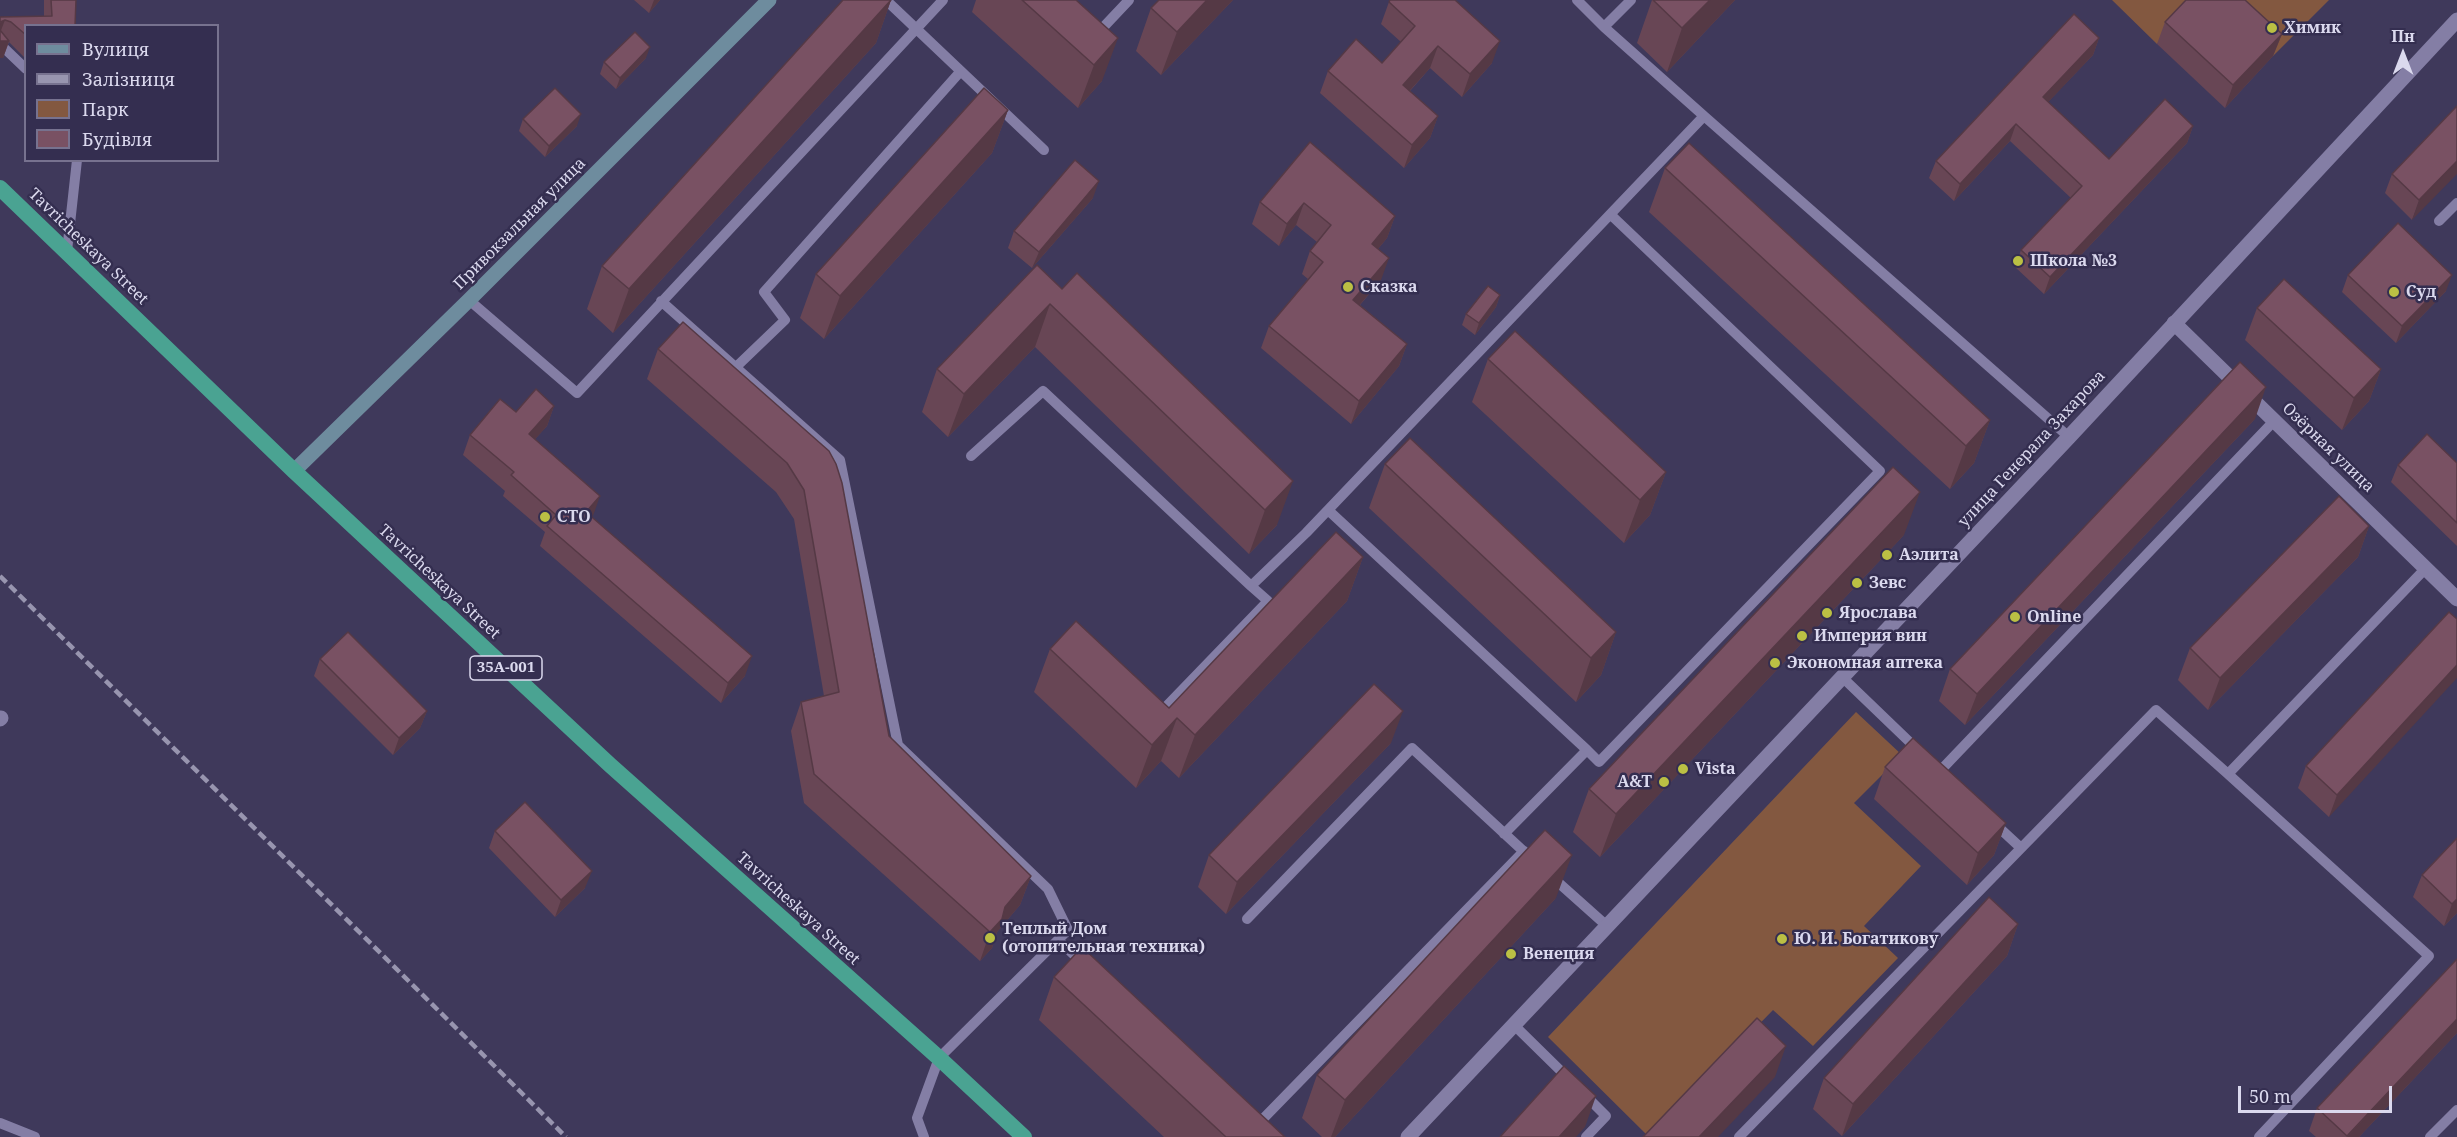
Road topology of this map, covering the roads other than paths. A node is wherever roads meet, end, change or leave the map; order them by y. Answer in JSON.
{"nodes":[{"id":1,"x":769,"y":0,"type":"edge"},
{"id":2,"x":886,"y":0,"type":"edge"},
{"id":3,"x":943,"y":0,"type":"edge"},
{"id":4,"x":1129,"y":0,"type":"edge"},
{"id":5,"x":1577,"y":0,"type":"edge"},
{"id":6,"x":1631,"y":0,"type":"edge"},
{"id":7,"x":2457,"y":20,"type":"edge"},
{"id":8,"x":1604,"y":27,"type":"junction"},
{"id":9,"x":915,"y":28,"type":"junction"},
{"id":10,"x":1084,"y":31,"type":"edge"},
{"id":11,"x":0,"y":45,"type":"edge"},
{"id":12,"x":24,"y":67,"type":"edge"},
{"id":13,"x":960,"y":72,"type":"junction"},
{"id":14,"x":1704,"y":116,"type":"junction"},
{"id":15,"x":1044,"y":150,"type":"dead end"},
{"id":16,"x":77,"y":162,"type":"edge"},
{"id":17,"x":0,"y":188,"type":"edge"},
{"id":18,"x":2457,"y":202,"type":"edge"},
{"id":19,"x":1611,"y":215,"type":"junction"},
{"id":20,"x":2439,"y":221,"type":"dead end"},
{"id":21,"x":67,"y":251,"type":"junction"},
{"id":22,"x":469,"y":300,"type":"junction"},
{"id":23,"x":661,"y":301,"type":"junction"},
{"id":24,"x":2174,"y":323,"type":"junction"},
{"id":25,"x":735,"y":368,"type":"junction"},
{"id":26,"x":2274,"y":421,"type":"junction"},
{"id":27,"x":2069,"y":436,"type":"junction"},
{"id":28,"x":1390,"y":446,"type":"junction"},
{"id":29,"x":1398,"y":454,"type":"edge"},
{"id":30,"x":971,"y":456,"type":"dead end"},
{"id":31,"x":294,"y":471,"type":"junction"},
{"id":32,"x":1328,"y":510,"type":"junction"},
{"id":33,"x":2426,"y":568,"type":"junction"},
{"id":34,"x":1251,"y":586,"type":"junction"},
{"id":35,"x":2457,"y":599,"type":"edge"},
{"id":36,"x":1842,"y":677,"type":"junction"},
{"id":37,"x":1144,"y":712,"type":"edge"},
{"id":38,"x":1587,"y":750,"type":"junction"},
{"id":39,"x":2228,"y":774,"type":"junction"},
{"id":40,"x":1989,"y":818,"type":"edge"},
{"id":41,"x":1504,"y":834,"type":"junction"},
{"id":42,"x":2021,"y":848,"type":"junction"},
{"id":43,"x":1524,"y":851,"type":"junction"},
{"id":44,"x":1247,"y":919,"type":"dead end"},
{"id":45,"x":1607,"y":926,"type":"junction"},
{"id":46,"x":1058,"y":939,"type":"junction"},
{"id":47,"x":1093,"y":972,"type":"edge"},
{"id":48,"x":1514,"y":1025,"type":"junction"},
{"id":49,"x":939,"y":1058,"type":"junction"},
{"id":50,"x":2457,"y":1110,"type":"edge"},
{"id":51,"x":1249,"y":1116,"type":"edge"},
{"id":52,"x":0,"y":1123,"type":"edge"},
{"id":53,"x":35,"y":1137,"type":"edge"},
{"id":54,"x":924,"y":1137,"type":"edge"},
{"id":55,"x":1024,"y":1137,"type":"edge"},
{"id":56,"x":1408,"y":1137,"type":"edge"},
{"id":57,"x":1586,"y":1137,"type":"edge"},
{"id":58,"x":1739,"y":1137,"type":"edge"},
{"id":59,"x":2259,"y":1137,"type":"edge"},
{"id":60,"x":2430,"y":1137,"type":"edge"}],
"edges":[{"from":1,"to":22,"type":"main road","name":"Привокзальная улица"},
{"from":2,"to":9,"type":"lane"},
{"from":3,"to":9,"type":"lane"},
{"from":4,"to":10,"type":"lane"},
{"from":5,"to":8,"type":"lane"},
{"from":6,"to":8,"type":"lane"},
{"from":7,"to":24,"type":"street","name":"улица Генерала Захарова"},
{"from":8,"to":14,"type":"lane"},
{"from":9,"to":13,"type":"lane"},
{"from":9,"to":23,"type":"lane"},
{"from":11,"to":12,"type":"lane"},
{"from":13,"to":15,"type":"lane"},
{"from":13,"to":25,"type":"lane"},
{"from":14,"to":19,"type":"lane"},
{"from":14,"to":27,"type":"lane"},
{"from":16,"to":21,"type":"lane"},
{"from":17,"to":21,"type":"highway","name":"Tavricheskaya Street","number":"35А-001"},
{"from":18,"to":20,"type":"lane"},
{"from":19,"to":28,"type":"lane"},
{"from":19,"to":38,"type":"lane"},
{"from":21,"to":31,"type":"highway","name":"Tavricheskaya Street","number":"35А-001"},
{"from":22,"to":23,"type":"lane"},
{"from":22,"to":31,"type":"main road","name":"Привокзальная улица"},
{"from":23,"to":25,"type":"lane"},
{"from":24,"to":26,"type":"street","name":"Озёрная улица"},
{"from":24,"to":27,"type":"street","name":"улица Генерала Захарова"},
{"from":25,"to":46,"type":"lane"},
{"from":26,"to":33,"type":"street","name":"Озёрная улица"},
{"from":26,"to":36,"type":"lane"},
{"from":27,"to":36,"type":"street","name":"улица Генерала Захарова"},
{"from":28,"to":29,"type":"lane"},
{"from":28,"to":32,"type":"lane"},
{"from":30,"to":34,"type":"lane"},
{"from":31,"to":49,"type":"highway","name":"Tavricheskaya Street","number":"35А-001"},
{"from":32,"to":34,"type":"lane"},
{"from":32,"to":38,"type":"lane"},
{"from":33,"to":35,"type":"street","name":"Озёрная улица"},
{"from":33,"to":39,"type":"lane"},
{"from":34,"to":37,"type":"lane"},
{"from":36,"to":45,"type":"street","name":"улица Генерала Захарова"},
{"from":38,"to":41,"type":"lane"},
{"from":39,"to":42,"type":"lane"},
{"from":39,"to":59,"type":"lane"},
{"from":40,"to":42,"type":"lane"},
{"from":41,"to":43,"type":"lane"},
{"from":41,"to":44,"type":"lane"},
{"from":42,"to":58,"type":"lane"},
{"from":43,"to":45,"type":"lane"},
{"from":43,"to":51,"type":"lane"},
{"from":45,"to":48,"type":"street","name":"улица Генерала Захарова"},
{"from":46,"to":47,"type":"lane"},
{"from":46,"to":49,"type":"lane"},
{"from":48,"to":56,"type":"street","name":"улица Генерала Захарова"},
{"from":48,"to":57,"type":"lane"},
{"from":49,"to":54,"type":"lane"},
{"from":49,"to":55,"type":"highway","name":"Tavricheskaya Street","number":"35А-001"},
{"from":50,"to":60,"type":"lane"},
{"from":52,"to":53,"type":"lane"}]}
